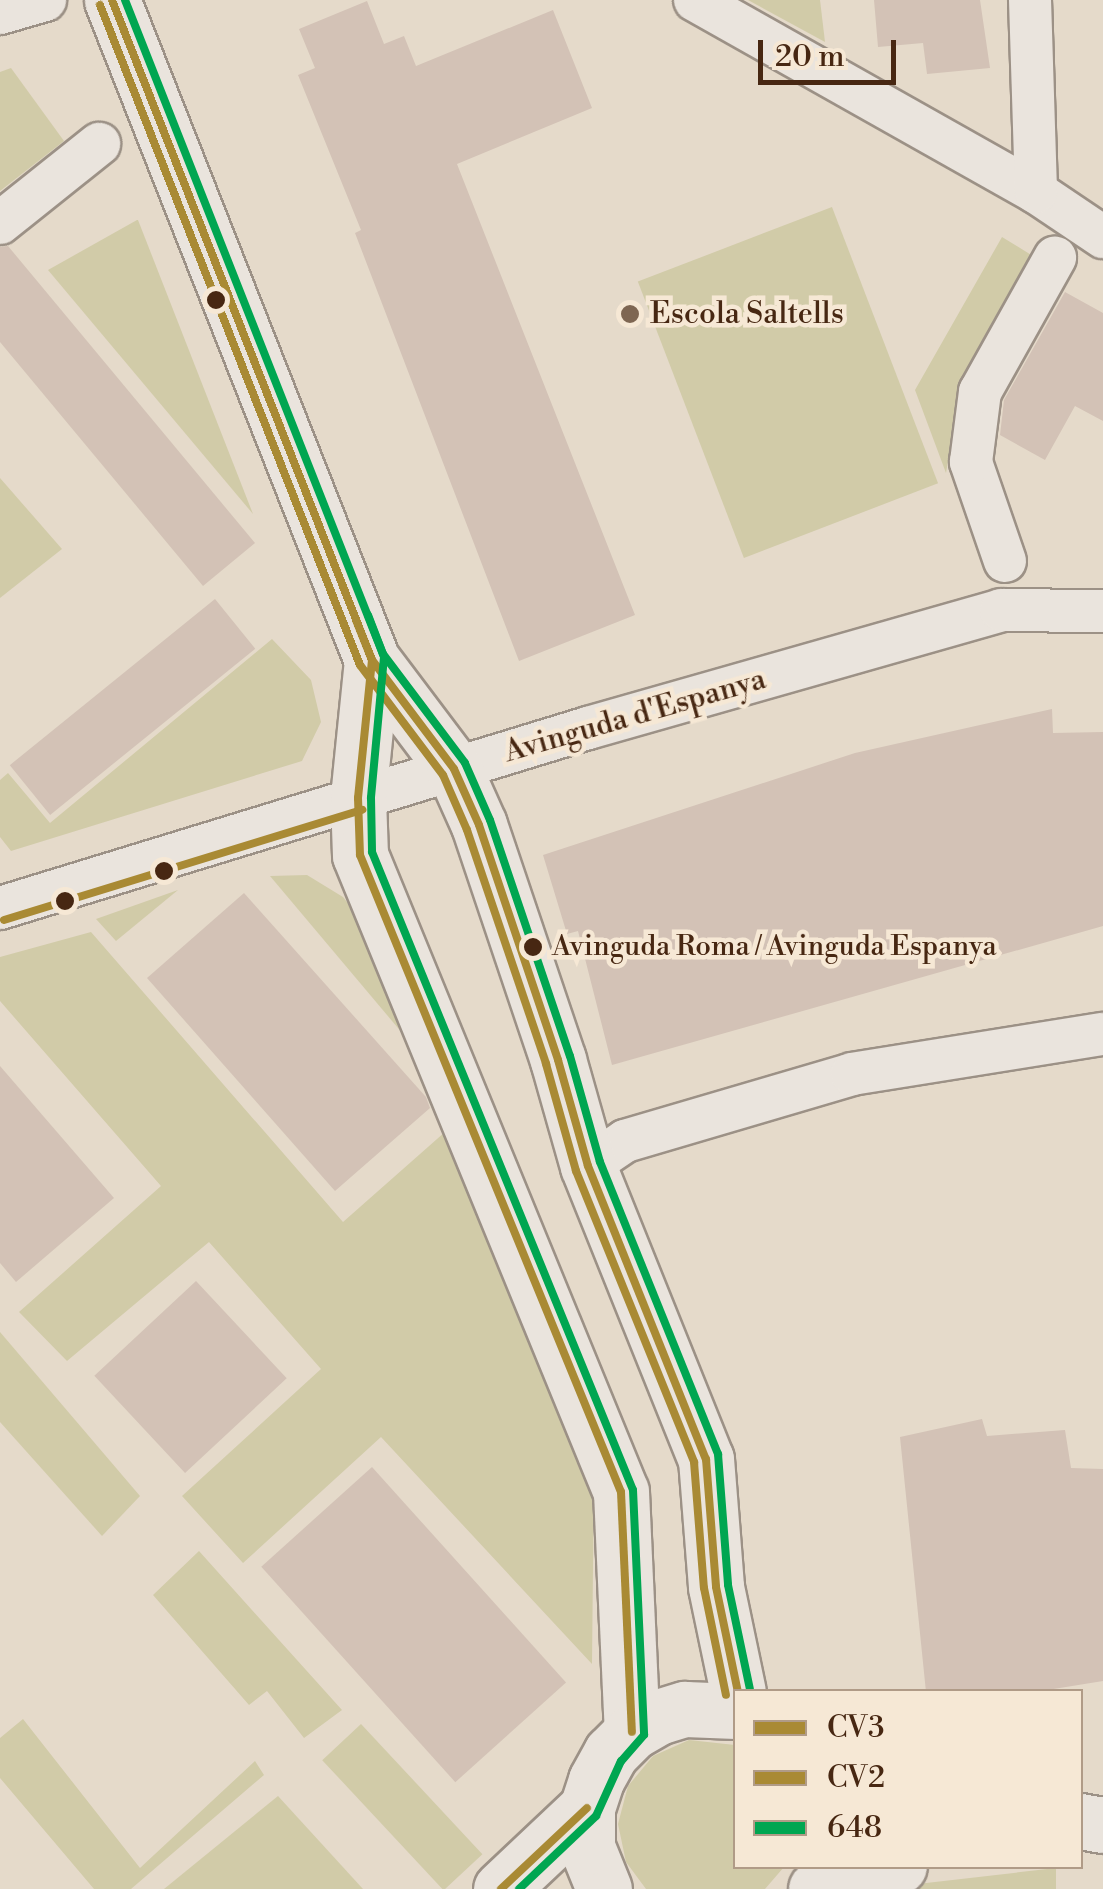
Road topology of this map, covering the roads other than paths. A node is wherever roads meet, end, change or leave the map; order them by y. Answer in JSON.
{"nodes":[{"id":1,"x":45,"y":0,"type":"edge"},
{"id":2,"x":112,"y":0,"type":"edge"},
{"id":3,"x":695,"y":0,"type":"edge"},
{"id":4,"x":1030,"y":0,"type":"edge"},
{"id":5,"x":0,"y":13,"type":"edge"},
{"id":6,"x":100,"y":144,"type":"dead end"},
{"id":7,"x":1036,"y":192,"type":"junction"},
{"id":8,"x":0,"y":223,"type":"edge"},
{"id":9,"x":1103,"y":237,"type":"edge"},
{"id":10,"x":1054,"y":258,"type":"dead end"},
{"id":11,"x":1005,"y":560,"type":"dead end"},
{"id":12,"x":1103,"y":610,"type":"edge"},
{"id":13,"x":372,"y":660,"type":"junction"},
{"id":14,"x":454,"y":769,"type":"junction"},
{"id":15,"x":358,"y":798,"type":"junction"},
{"id":16,"x":0,"y":908,"type":"edge"},
{"id":17,"x":1103,"y":1034,"type":"edge"},
{"id":18,"x":588,"y":1166,"type":"junction"},
{"id":19,"x":737,"y":1689,"type":"edge"},
{"id":20,"x":733,"y":1710,"type":"edge"},
{"id":21,"x":632,"y":1732,"type":"junction"},
{"id":22,"x":588,"y":1808,"type":"junction"},
{"id":23,"x":888,"y":1869,"type":"edge"},
{"id":24,"x":501,"y":1889,"type":"edge"},
{"id":25,"x":604,"y":1889,"type":"edge"},
{"id":26,"x":816,"y":1889,"type":"edge"}],
"edges":[{"from":1,"to":5,"type":"street"},
{"from":2,"to":13,"type":"street"},
{"from":3,"to":7,"type":"street"},
{"from":4,"to":7,"type":"street"},
{"from":6,"to":8,"type":"street"},
{"from":7,"to":9,"type":"street"},
{"from":10,"to":11,"type":"street"},
{"from":12,"to":14,"type":"street","name":"Avinguda d'Espanya"},
{"from":13,"to":14,"type":"street"},
{"from":13,"to":15,"type":"street"},
{"from":14,"to":15,"type":"street","name":"Avinguda d'Espanya"},
{"from":14,"to":18,"type":"street"},
{"from":15,"to":16,"type":"street","name":"Avinguda d'Espanya"},
{"from":15,"to":21,"type":"street"},
{"from":17,"to":18,"type":"street"},
{"from":18,"to":19,"type":"street"},
{"from":20,"to":21,"type":"street"},
{"from":21,"to":22,"type":"street"},
{"from":22,"to":24,"type":"street"},
{"from":22,"to":25,"type":"street"},
{"from":23,"to":26,"type":"street"}]}
